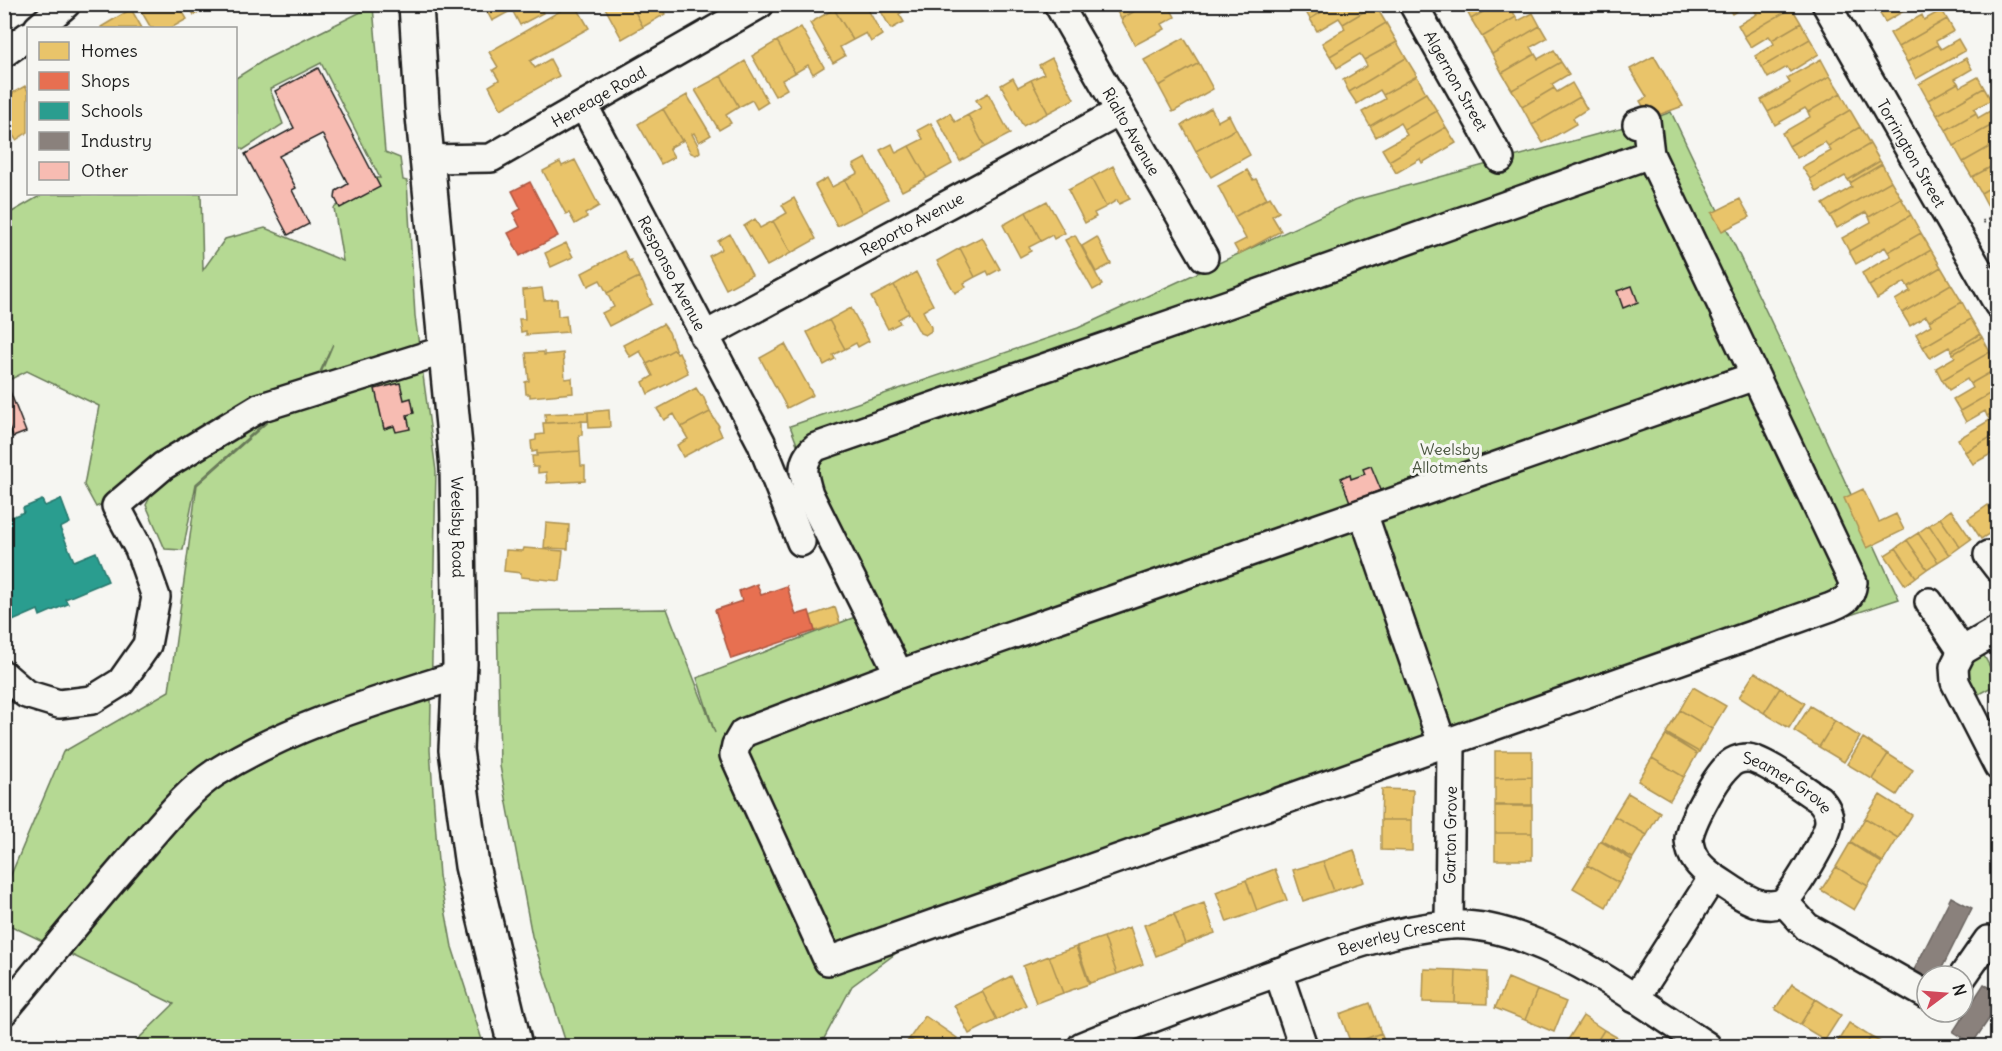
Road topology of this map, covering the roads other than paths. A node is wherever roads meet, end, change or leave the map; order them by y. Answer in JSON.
{"nodes":[{"id":1,"x":66,"y":4,"type":"edge"},
{"id":2,"x":416,"y":4,"type":"edge"},
{"id":3,"x":760,"y":4,"type":"edge"},
{"id":4,"x":1058,"y":4,"type":"edge"},
{"id":5,"x":1413,"y":4,"type":"edge"},
{"id":6,"x":1826,"y":4,"type":"edge"},
{"id":7,"x":39,"y":27,"type":"edge"},
{"id":8,"x":27,"y":37,"type":"edge"},
{"id":9,"x":4,"y":53,"type":"edge"},
{"id":10,"x":584,"y":106,"type":"junction"},
{"id":11,"x":1119,"y":112,"type":"junction"},
{"id":12,"x":1637,"y":124,"type":"dead end"},
{"id":13,"x":1650,"y":154,"type":"junction"},
{"id":14,"x":427,"y":159,"type":"junction"},
{"id":15,"x":1500,"y":159,"type":"dead end"},
{"id":16,"x":1204,"y":258,"type":"dead end"},
{"id":17,"x":1998,"y":304,"type":"edge"},
{"id":18,"x":704,"y":336,"type":"junction"},
{"id":19,"x":445,"y":350,"type":"junction"},
{"id":20,"x":1755,"y":376,"type":"junction"},
{"id":21,"x":1363,"y":513,"type":"junction"},
{"id":22,"x":801,"y":542,"type":"dead end"},
{"id":23,"x":1929,"y":602,"type":"dead end"},
{"id":24,"x":1998,"y":630,"type":"edge"},
{"id":25,"x":1962,"y":651,"type":"junction"},
{"id":26,"x":899,"y":674,"type":"junction"},
{"id":27,"x":4,"y":675,"type":"edge"},
{"id":28,"x":459,"y":675,"type":"junction"},
{"id":29,"x":1447,"y":744,"type":"junction"},
{"id":30,"x":1998,"y":766,"type":"edge"},
{"id":31,"x":1713,"y":877,"type":"junction"},
{"id":32,"x":1784,"y":902,"type":"junction"},
{"id":33,"x":1449,"y":925,"type":"junction"},
{"id":34,"x":1998,"y":948,"type":"edge"},
{"id":35,"x":1971,"y":964,"type":"edge"},
{"id":36,"x":1278,"y":972,"type":"junction"},
{"id":37,"x":1915,"y":987,"type":"edge"},
{"id":38,"x":1635,"y":999,"type":"junction"},
{"id":39,"x":4,"y":1011,"type":"edge"},
{"id":40,"x":515,"y":1047,"type":"edge"},
{"id":41,"x":1082,"y":1047,"type":"edge"},
{"id":42,"x":1304,"y":1047,"type":"edge"},
{"id":43,"x":1707,"y":1047,"type":"edge"}],
"edges":[{"from":1,"to":7,"type":"street"},
{"from":2,"to":14,"type":"main road","name":"Weelsby Road"},
{"from":3,"to":10,"type":"street","name":"Heneage Road"},
{"from":4,"to":11,"type":"street","name":"Rialto Avenue"},
{"from":5,"to":15,"type":"street","name":"Algernon Street"},
{"from":6,"to":17,"type":"street","name":"Torrington Street"},
{"from":8,"to":9,"type":"street"},
{"from":10,"to":14,"type":"street","name":"Heneage Road"},
{"from":10,"to":18,"type":"street","name":"Responso Avenue"},
{"from":11,"to":16,"type":"street","name":"Rialto Avenue"},
{"from":11,"to":18,"type":"street","name":"Reporto Avenue"},
{"from":12,"to":13,"type":"street"},
{"from":13,"to":20,"type":"street"},
{"from":13,"to":26,"type":"street"},
{"from":14,"to":19,"type":"main road","name":"Weelsby Road"},
{"from":18,"to":22,"type":"street","name":"Responso Avenue"},
{"from":19,"to":27,"type":"street"},
{"from":19,"to":28,"type":"main road","name":"Weelsby Road"},
{"from":20,"to":21,"type":"street"},
{"from":20,"to":29,"type":"street"},
{"from":21,"to":26,"type":"street"},
{"from":21,"to":29,"type":"street","name":"Garton Grove"},
{"from":23,"to":25,"type":"street"},
{"from":24,"to":25,"type":"street"},
{"from":25,"to":30,"type":"street"},
{"from":26,"to":29,"type":"street"},
{"from":28,"to":39,"type":"street"},
{"from":28,"to":40,"type":"main road","name":"Weelsby Road"},
{"from":29,"to":33,"type":"street","name":"Garton Grove"},
{"from":31,"to":32,"type":"street","name":"Seamer Grove"},
{"from":31,"to":32,"type":"street","name":"Seamer Grove"},
{"from":31,"to":38,"type":"street"},
{"from":32,"to":37,"type":"street"},
{"from":33,"to":36,"type":"street","name":"Beverley Crescent"},
{"from":33,"to":38,"type":"street","name":"Beverley Crescent"},
{"from":34,"to":35,"type":"street"},
{"from":36,"to":41,"type":"street","name":"Beverley Crescent"},
{"from":36,"to":42,"type":"street"},
{"from":38,"to":43,"type":"street","name":"Beverley Crescent"}]}
